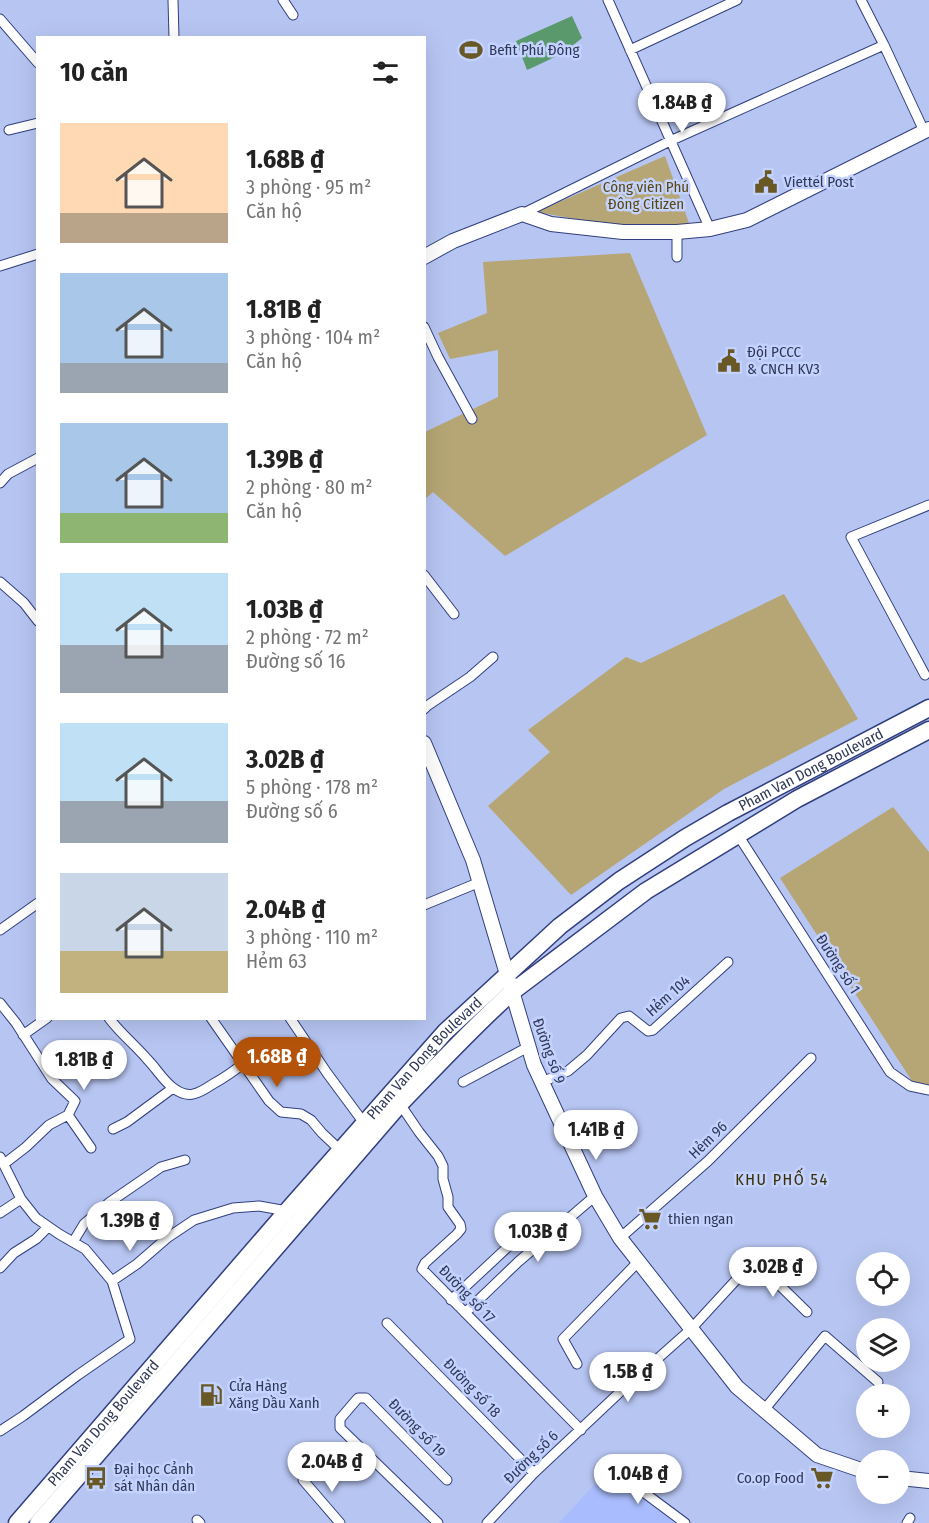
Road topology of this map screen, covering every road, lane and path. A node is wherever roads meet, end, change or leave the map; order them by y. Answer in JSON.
{"nodes":[{"id":1,"x":172,"y":0,"type":"edge"},
{"id":2,"x":283,"y":0,"type":"edge"},
{"id":3,"x":608,"y":0,"type":"edge"},
{"id":4,"x":736,"y":0,"type":"edge"},
{"id":5,"x":861,"y":0,"type":"edge"},
{"id":6,"x":293,"y":15,"type":"dead end"},
{"id":7,"x":0,"y":19,"type":"edge"},
{"id":8,"x":174,"y":36,"type":"edge"},
{"id":9,"x":884,"y":45,"type":"junction"},
{"id":10,"x":630,"y":50,"type":"junction"},
{"id":11,"x":36,"y":61,"type":"edge"},
{"id":12,"x":36,"y":123,"type":"edge"},
{"id":13,"x":9,"y":130,"type":"dead end"},
{"id":14,"x":926,"y":130,"type":"edge"},
{"id":15,"x":670,"y":141,"type":"junction"},
{"id":16,"x":522,"y":214,"type":"junction"},
{"id":17,"x":710,"y":229,"type":"junction"},
{"id":18,"x":677,"y":232,"type":"junction"},
{"id":19,"x":36,"y":255,"type":"edge"},
{"id":20,"x":426,"y":256,"type":"edge"},
{"id":21,"x":677,"y":257,"type":"dead end"},
{"id":22,"x":0,"y":266,"type":"edge"},
{"id":23,"x":426,"y":331,"type":"edge"},
{"id":24,"x":472,"y":419,"type":"dead end"},
{"id":25,"x":36,"y":459,"type":"edge"},
{"id":26,"x":0,"y":466,"type":"edge"},
{"id":27,"x":8,"y":474,"type":"junction"},
{"id":28,"x":0,"y":483,"type":"edge"},
{"id":29,"x":929,"y":505,"type":"edge"},
{"id":30,"x":426,"y":578,"type":"edge"},
{"id":31,"x":0,"y":582,"type":"edge"},
{"id":32,"x":453,"y":614,"type":"dead end"},
{"id":33,"x":36,"y":618,"type":"edge"},
{"id":34,"x":493,"y":657,"type":"dead end"},
{"id":35,"x":925,"y":675,"type":"dead end"},
{"id":36,"x":426,"y":707,"type":"edge"},
{"id":37,"x":929,"y":708,"type":"edge"},
{"id":38,"x":929,"y":730,"type":"edge"},
{"id":39,"x":426,"y":748,"type":"edge"},
{"id":40,"x":738,"y":836,"type":"junction"},
{"id":41,"x":480,"y":882,"type":"junction"},
{"id":42,"x":36,"y":904,"type":"edge"},
{"id":43,"x":426,"y":904,"type":"edge"},
{"id":44,"x":0,"y":930,"type":"edge"},
{"id":45,"x":728,"y":962,"type":"dead end"},
{"id":46,"x":508,"y":974,"type":"junction"},
{"id":47,"x":512,"y":992,"type":"junction"},
{"id":48,"x":0,"y":1003,"type":"edge"},
{"id":49,"x":44,"y":1020,"type":"edge"},
{"id":50,"x":111,"y":1020,"type":"edge"},
{"id":51,"x":213,"y":1020,"type":"edge"},
{"id":52,"x":291,"y":1020,"type":"edge"},
{"id":53,"x":23,"y":1035,"type":"junction"},
{"id":54,"x":528,"y":1047,"type":"junction"},
{"id":55,"x":811,"y":1058,"type":"dead end"},
{"id":56,"x":244,"y":1063,"type":"junction"},
{"id":57,"x":463,"y":1082,"type":"dead end"},
{"id":58,"x":542,"y":1082,"type":"junction"},
{"id":59,"x":173,"y":1088,"type":"junction"},
{"id":60,"x":929,"y":1090,"type":"edge"},
{"id":61,"x":400,"y":1104,"type":"junction"},
{"id":62,"x":68,"y":1115,"type":"junction"},
{"id":63,"x":364,"y":1123,"type":"junction"},
{"id":64,"x":113,"y":1129,"type":"dead end"},
{"id":65,"x":91,"y":1148,"type":"dead end"},
{"id":66,"x":340,"y":1150,"type":"junction"},
{"id":67,"x":2,"y":1160,"type":"edge"},
{"id":68,"x":185,"y":1160,"type":"dead end"},
{"id":69,"x":595,"y":1196,"type":"junction"},
{"id":70,"x":21,"y":1199,"type":"junction"},
{"id":71,"x":287,"y":1210,"type":"junction"},
{"id":72,"x":0,"y":1213,"type":"edge"},
{"id":73,"x":48,"y":1227,"type":"junction"},
{"id":74,"x":546,"y":1238,"type":"junction"},
{"id":75,"x":620,"y":1238,"type":"junction"},
{"id":76,"x":73,"y":1242,"type":"junction"},
{"id":77,"x":638,"y":1262,"type":"junction"},
{"id":78,"x":0,"y":1268,"type":"edge"},
{"id":79,"x":111,"y":1281,"type":"junction"},
{"id":80,"x":451,"y":1300,"type":"junction"},
{"id":81,"x":807,"y":1312,"type":"dead end"},
{"id":82,"x":465,"y":1313,"type":"junction"},
{"id":83,"x":387,"y":1323,"type":"dead end"},
{"id":84,"x":691,"y":1329,"type":"junction"},
{"id":85,"x":577,"y":1364,"type":"dead end"},
{"id":86,"x":878,"y":1382,"type":"dead end"},
{"id":87,"x":764,"y":1410,"type":"junction"},
{"id":88,"x":580,"y":1430,"type":"junction"},
{"id":89,"x":0,"y":1431,"type":"edge"},
{"id":90,"x":606,"y":1465,"type":"dead end"},
{"id":91,"x":856,"y":1468,"type":"edge"},
{"id":92,"x":534,"y":1473,"type":"junction"},
{"id":93,"x":910,"y":1479,"type":"edge"},
{"id":94,"x":303,"y":1480,"type":"dead end"},
{"id":95,"x":447,"y":1480,"type":"dead end"},
{"id":96,"x":929,"y":1481,"type":"edge"},
{"id":97,"x":17,"y":1523,"type":"edge"},
{"id":98,"x":39,"y":1523,"type":"edge"},
{"id":99,"x":340,"y":1523,"type":"edge"},
{"id":100,"x":438,"y":1523,"type":"edge"},
{"id":101,"x":487,"y":1523,"type":"edge"},
{"id":102,"x":685,"y":1523,"type":"edge"}],
"edges":[{"from":1,"to":8,"type":"street"},
{"from":2,"to":6,"type":"street"},
{"from":3,"to":10,"type":"street"},
{"from":4,"to":10,"type":"street"},
{"from":5,"to":9,"type":"street"},
{"from":7,"to":11,"type":"street"},
{"from":9,"to":14,"type":"street"},
{"from":9,"to":15,"type":"street"},
{"from":10,"to":15,"type":"street"},
{"from":12,"to":13,"type":"street"},
{"from":14,"to":17,"type":"street"},
{"from":15,"to":16,"type":"street"},
{"from":15,"to":17,"type":"street"},
{"from":16,"to":18,"type":"street"},
{"from":16,"to":20,"type":"street"},
{"from":17,"to":18,"type":"street"},
{"from":18,"to":21,"type":"street"},
{"from":19,"to":22,"type":"street"},
{"from":23,"to":24,"type":"street"},
{"from":25,"to":27,"type":"street"},
{"from":26,"to":27,"type":"street"},
{"from":27,"to":28,"type":"street"},
{"from":29,"to":35,"type":"street"},
{"from":30,"to":32,"type":"street"},
{"from":31,"to":33,"type":"street"},
{"from":34,"to":36,"type":"street"},
{"from":37,"to":46,"type":"highway","name":"Pham Van Dong Boulevard"},
{"from":38,"to":40,"type":"highway","name":"Pham Van Dong Boulevard"},
{"from":39,"to":41,"type":"street","name":"Đường số 9"},
{"from":40,"to":47,"type":"highway","name":"Pham Van Dong Boulevard"},
{"from":40,"to":60,"type":"street","name":"Đường số 1"},
{"from":41,"to":43,"type":"street"},
{"from":41,"to":46,"type":"street","name":"Đường số 9"},
{"from":42,"to":44,"type":"street"},
{"from":45,"to":58,"type":"street","name":"Hẻm 104"},
{"from":46,"to":47,"type":"street","name":"Đường số 9"},
{"from":46,"to":63,"type":"highway","name":"Pham Van Dong Boulevard"},
{"from":47,"to":54,"type":"street","name":"Đường số 9"},
{"from":47,"to":61,"type":"highway","name":"Pham Van Dong Boulevard"},
{"from":48,"to":53,"type":"street"},
{"from":49,"to":53,"type":"street"},
{"from":50,"to":59,"type":"street"},
{"from":51,"to":56,"type":"street"},
{"from":52,"to":63,"type":"street"},
{"from":53,"to":62,"type":"street"},
{"from":54,"to":57,"type":"street"},
{"from":54,"to":58,"type":"street","name":"Đường số 9"},
{"from":55,"to":75,"type":"street","name":"Hẻm 96"},
{"from":56,"to":59,"type":"street"},
{"from":56,"to":66,"type":"street"},
{"from":58,"to":69,"type":"street","name":"Đường số 9"},
{"from":59,"to":64,"type":"street"},
{"from":61,"to":80,"type":"street","name":"Đường số 17"},
{"from":61,"to":98,"type":"highway","name":"Pham Van Dong Boulevard"},
{"from":62,"to":65,"type":"street"},
{"from":62,"to":67,"type":"street"},
{"from":63,"to":66,"type":"highway","name":"Pham Van Dong Boulevard"},
{"from":66,"to":71,"type":"highway","name":"Pham Van Dong Boulevard"},
{"from":67,"to":70,"type":"street"},
{"from":68,"to":76,"type":"street"},
{"from":69,"to":74,"type":"street"},
{"from":69,"to":75,"type":"street","name":"Đường số 9"},
{"from":70,"to":72,"type":"street"},
{"from":70,"to":73,"type":"street"},
{"from":71,"to":79,"type":"street"},
{"from":71,"to":97,"type":"highway","name":"Pham Van Dong Boulevard"},
{"from":73,"to":76,"type":"street"},
{"from":73,"to":78,"type":"street"},
{"from":74,"to":80,"type":"street"},
{"from":74,"to":82,"type":"street"},
{"from":75,"to":77,"type":"street","name":"Đường số 9"},
{"from":76,"to":79,"type":"street"},
{"from":77,"to":84,"type":"street","name":"Đường số 9"},
{"from":77,"to":85,"type":"street"},
{"from":79,"to":89,"type":"street"},
{"from":80,"to":82,"type":"street","name":"Đường số 17"},
{"from":81,"to":84,"type":"street","name":"Đường số 6"},
{"from":82,"to":88,"type":"street","name":"Đường số 17"},
{"from":83,"to":92,"type":"street","name":"Đường số 18"},
{"from":84,"to":87,"type":"street","name":"Đường số 9"},
{"from":84,"to":88,"type":"street","name":"Đường số 6"},
{"from":86,"to":87,"type":"street"},
{"from":87,"to":91,"type":"street","name":"Đường số 9"},
{"from":88,"to":92,"type":"street","name":"Đường số 6"},
{"from":90,"to":102,"type":"street"},
{"from":92,"to":101,"type":"street","name":"Đường số 6"},
{"from":93,"to":96,"type":"street"},
{"from":94,"to":99,"type":"street"},
{"from":95,"to":100,"type":"street","name":"Đường số 19"}]}
